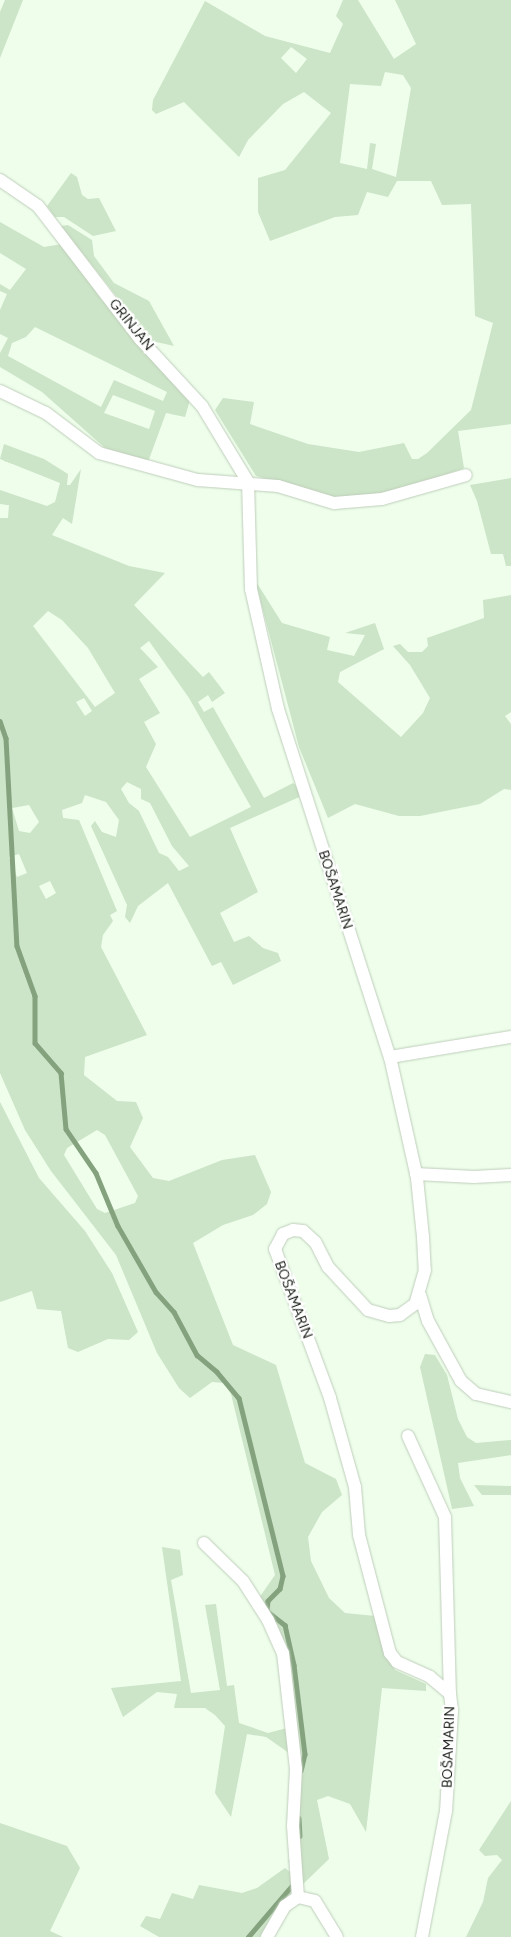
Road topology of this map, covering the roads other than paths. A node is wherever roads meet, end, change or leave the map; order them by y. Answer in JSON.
{"nodes":[{"id":1,"x":0,"y":180,"type":"edge"},
{"id":2,"x":0,"y":391,"type":"edge"},
{"id":3,"x":466,"y":475,"type":"dead end"},
{"id":4,"x":248,"y":482,"type":"junction"},
{"id":5,"x":251,"y":589,"type":"joint"},
{"id":6,"x":511,"y":1037,"type":"edge"},
{"id":7,"x":390,"y":1058,"type":"junction"},
{"id":8,"x":416,"y":1174,"type":"junction"},
{"id":9,"x":511,"y":1175,"type":"edge"},
{"id":10,"x":420,"y":1294,"type":"junction"},
{"id":11,"x":511,"y":1402,"type":"edge"},
{"id":12,"x":408,"y":1436,"type":"dead end"},
{"id":13,"x":204,"y":1543,"type":"dead end"},
{"id":14,"x":450,"y":1694,"type":"junction"},
{"id":15,"x":298,"y":1897,"type":"junction"},
{"id":16,"x":267,"y":1937,"type":"edge"},
{"id":17,"x":337,"y":1937,"type":"edge"},
{"id":18,"x":422,"y":1937,"type":"edge"}],
"edges":[{"from":1,"to":4,"type":"street","name":"GRINJAN"},
{"from":2,"to":4,"type":"street"},
{"from":3,"to":4,"type":"street"},
{"from":4,"to":5,"type":"street","name":"GRINJAN"},
{"from":5,"to":7,"type":"street","name":"BOŠAMARIN"},
{"from":6,"to":7,"type":"street"},
{"from":7,"to":8,"type":"street","name":"BOŠAMARIN"},
{"from":8,"to":9,"type":"street"},
{"from":8,"to":10,"type":"street","name":"BOŠAMARIN"},
{"from":10,"to":11,"type":"street"},
{"from":10,"to":14,"type":"street","name":"BOŠAMARIN"},
{"from":12,"to":14,"type":"street"},
{"from":13,"to":15,"type":"street"},
{"from":14,"to":18,"type":"street","name":"BOŠAMARIN"},
{"from":15,"to":16,"type":"street"},
{"from":15,"to":17,"type":"street"}]}
